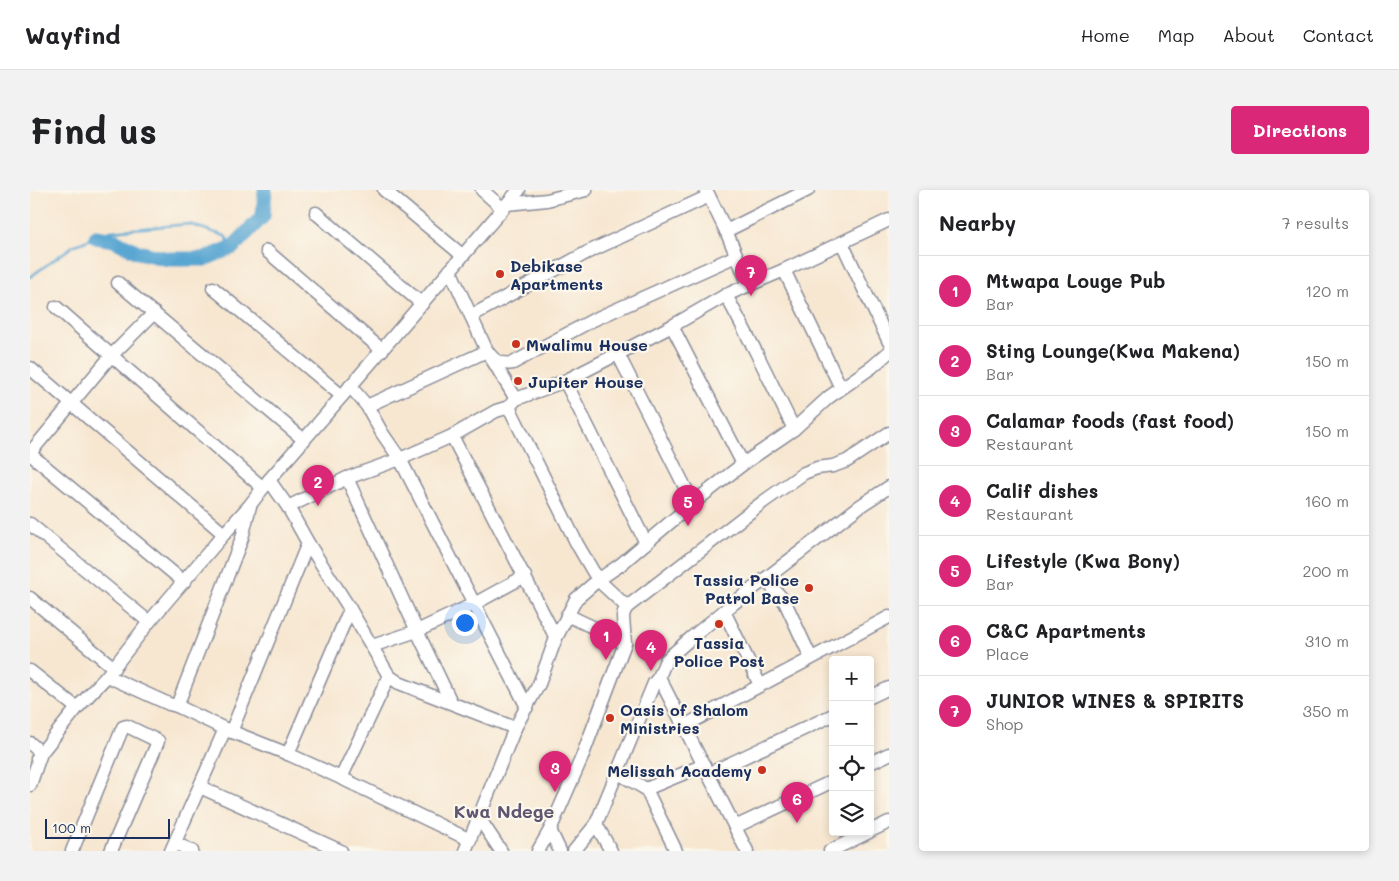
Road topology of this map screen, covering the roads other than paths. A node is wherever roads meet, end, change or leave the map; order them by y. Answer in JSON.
{"nodes":[{"id":1,"x":384,"y":190,"type":"edge"},
{"id":2,"x":482,"y":190,"type":"edge"},
{"id":3,"x":519,"y":190,"type":"edge"},
{"id":4,"x":586,"y":190,"type":"edge"},
{"id":5,"x":808,"y":190,"type":"edge"},
{"id":6,"x":708,"y":193,"type":"edge"},
{"id":7,"x":504,"y":206,"type":"junction"},
{"id":8,"x":316,"y":213,"type":"dead end"},
{"id":9,"x":889,"y":220,"type":"edge"},
{"id":10,"x":726,"y":231,"type":"junction"},
{"id":11,"x":842,"y":243,"type":"junction"},
{"id":12,"x":267,"y":251,"type":"dead end"},
{"id":13,"x":462,"y":255,"type":"junction"},
{"id":14,"x":736,"y":256,"type":"junction"},
{"id":15,"x":450,"y":270,"type":"junction"},
{"id":16,"x":784,"y":270,"type":"junction"},
{"id":17,"x":118,"y":283,"type":"dead end"},
{"id":18,"x":749,"y":285,"type":"junction"},
{"id":19,"x":213,"y":288,"type":"dead end"},
{"id":20,"x":726,"y":295,"type":"junction"},
{"id":21,"x":422,"y":304,"type":"junction"},
{"id":22,"x":56,"y":307,"type":"dead end"},
{"id":23,"x":154,"y":313,"type":"junction"},
{"id":24,"x":472,"y":316,"type":"junction"},
{"id":25,"x":672,"y":326,"type":"junction"},
{"id":26,"x":889,"y":342,"type":"edge"},
{"id":27,"x":382,"y":350,"type":"junction"},
{"id":28,"x":487,"y":351,"type":"junction"},
{"id":29,"x":889,"y":352,"type":"edge"},
{"id":30,"x":618,"y":354,"type":"junction"},
{"id":31,"x":111,"y":356,"type":"junction"},
{"id":32,"x":30,"y":368,"type":"edge"},
{"id":33,"x":565,"y":381,"type":"junction"},
{"id":34,"x":841,"y":388,"type":"junction"},
{"id":35,"x":346,"y":391,"type":"junction"},
{"id":36,"x":513,"y":403,"type":"junction"},
{"id":37,"x":71,"y":404,"type":"junction"},
{"id":38,"x":367,"y":406,"type":"junction"},
{"id":39,"x":794,"y":429,"type":"junction"},
{"id":40,"x":889,"y":433,"type":"edge"},
{"id":41,"x":452,"y":436,"type":"junction"},
{"id":42,"x":304,"y":440,"type":"junction"},
{"id":43,"x":30,"y":453,"type":"edge"},
{"id":44,"x":400,"y":459,"type":"junction"},
{"id":45,"x":743,"y":464,"type":"junction"},
{"id":46,"x":347,"y":478,"type":"junction"},
{"id":47,"x":266,"y":484,"type":"junction"},
{"id":48,"x":889,"y":487,"type":"edge"},
{"id":49,"x":693,"y":503,"type":"junction"},
{"id":50,"x":250,"y":505,"type":"junction"},
{"id":51,"x":288,"y":507,"type":"junction"},
{"id":52,"x":30,"y":524,"type":"edge"},
{"id":53,"x":224,"y":534,"type":"junction"},
{"id":54,"x":308,"y":543,"type":"junction"},
{"id":55,"x":646,"y":543,"type":"junction"},
{"id":56,"x":525,"y":576,"type":"junction"},
{"id":57,"x":765,"y":579,"type":"junction"},
{"id":58,"x":598,"y":580,"type":"junction"},
{"id":59,"x":184,"y":582,"type":"junction"},
{"id":60,"x":30,"y":598,"type":"edge"},
{"id":61,"x":474,"y":604,"type":"junction"},
{"id":62,"x":627,"y":607,"type":"junction"},
{"id":63,"x":350,"y":609,"type":"junction"},
{"id":64,"x":724,"y":611,"type":"junction"},
{"id":65,"x":567,"y":615,"type":"junction"},
{"id":66,"x":889,"y":617,"type":"edge"},
{"id":67,"x":149,"y":622,"type":"junction"},
{"id":68,"x":417,"y":631,"type":"junction"},
{"id":69,"x":556,"y":638,"type":"junction"},
{"id":70,"x":625,"y":643,"type":"junction"},
{"id":71,"x":372,"y":646,"type":"junction"},
{"id":72,"x":810,"y":658,"type":"junction"},
{"id":73,"x":30,"y":671,"type":"edge"},
{"id":74,"x":110,"y":672,"type":"junction"},
{"id":75,"x":389,"y":676,"type":"junction"},
{"id":76,"x":659,"y":677,"type":"junction"},
{"id":77,"x":760,"y":685,"type":"junction"},
{"id":78,"x":889,"y":688,"type":"edge"},
{"id":79,"x":874,"y":695,"type":"edge"},
{"id":80,"x":451,"y":702,"type":"junction"},
{"id":81,"x":177,"y":706,"type":"junction"},
{"id":82,"x":527,"y":707,"type":"junction"},
{"id":83,"x":77,"y":708,"type":"junction"},
{"id":84,"x":829,"y":717,"type":"edge"},
{"id":85,"x":684,"y":726,"type":"junction"},
{"id":86,"x":515,"y":728,"type":"junction"},
{"id":87,"x":228,"y":730,"type":"junction"},
{"id":88,"x":30,"y":743,"type":"edge"},
{"id":89,"x":42,"y":753,"type":"junction"},
{"id":90,"x":288,"y":754,"type":"junction"},
{"id":91,"x":889,"y":754,"type":"edge"},
{"id":92,"x":874,"y":761,"type":"edge"},
{"id":93,"x":30,"y":766,"type":"edge"},
{"id":94,"x":706,"y":769,"type":"junction"},
{"id":95,"x":618,"y":773,"type":"junction"},
{"id":96,"x":341,"y":778,"type":"junction"},
{"id":97,"x":829,"y":783,"type":"edge"},
{"id":98,"x":30,"y":785,"type":"edge"},
{"id":99,"x":200,"y":787,"type":"junction"},
{"id":100,"x":646,"y":789,"type":"junction"},
{"id":101,"x":479,"y":818,"type":"junction"},
{"id":102,"x":889,"y":822,"type":"edge"},
{"id":103,"x":596,"y":824,"type":"junction"},
{"id":104,"x":735,"y":827,"type":"junction"},
{"id":105,"x":550,"y":830,"type":"junction"},
{"id":106,"x":874,"y":830,"type":"edge"},
{"id":107,"x":862,"y":836,"type":"edge"},
{"id":108,"x":468,"y":846,"type":"edge"},
{"id":109,"x":173,"y":847,"type":"edge"},
{"id":110,"x":72,"y":851,"type":"edge"},
{"id":111,"x":111,"y":851,"type":"edge"},
{"id":112,"x":192,"y":851,"type":"edge"},
{"id":113,"x":341,"y":851,"type":"edge"},
{"id":114,"x":501,"y":851,"type":"edge"},
{"id":115,"x":538,"y":851,"type":"edge"},
{"id":116,"x":560,"y":851,"type":"edge"},
{"id":117,"x":574,"y":851,"type":"edge"},
{"id":118,"x":611,"y":851,"type":"edge"},
{"id":119,"x":676,"y":851,"type":"edge"},
{"id":120,"x":747,"y":851,"type":"edge"},
{"id":121,"x":830,"y":851,"type":"edge"}],
"edges":[{"from":1,"to":13,"type":"street"},
{"from":2,"to":7,"type":"street"},
{"from":3,"to":7,"type":"street"},
{"from":4,"to":7,"type":"street"},
{"from":5,"to":10,"type":"street"},
{"from":6,"to":10,"type":"street"},
{"from":6,"to":24,"type":"street"},
{"from":7,"to":13,"type":"street"},
{"from":8,"to":21,"type":"street"},
{"from":9,"to":11,"type":"street"},
{"from":10,"to":14,"type":"street"},
{"from":11,"to":16,"type":"street"},
{"from":11,"to":26,"type":"street"},
{"from":12,"to":27,"type":"street"},
{"from":13,"to":15,"type":"street"},
{"from":14,"to":18,"type":"street"},
{"from":14,"to":28,"type":"street"},
{"from":15,"to":21,"type":"street"},
{"from":15,"to":24,"type":"street"},
{"from":16,"to":18,"type":"street"},
{"from":16,"to":34,"type":"street"},
{"from":17,"to":23,"type":"street"},
{"from":18,"to":20,"type":"street"},
{"from":19,"to":35,"type":"street"},
{"from":20,"to":25,"type":"street"},
{"from":20,"to":39,"type":"street"},
{"from":21,"to":27,"type":"street"},
{"from":22,"to":31,"type":"street"},
{"from":23,"to":31,"type":"street"},
{"from":23,"to":42,"type":"street"},
{"from":24,"to":28,"type":"street"},
{"from":25,"to":30,"type":"street"},
{"from":25,"to":45,"type":"street"},
{"from":27,"to":35,"type":"street"},
{"from":28,"to":36,"type":"street"},
{"from":28,"to":38,"type":"street"},
{"from":29,"to":34,"type":"street"},
{"from":30,"to":33,"type":"street"},
{"from":30,"to":49,"type":"street"},
{"from":31,"to":37,"type":"street"},
{"from":31,"to":47,"type":"street"},
{"from":32,"to":37,"type":"street"},
{"from":33,"to":36,"type":"street"},
{"from":33,"to":55,"type":"street"},
{"from":34,"to":39,"type":"street"},
{"from":35,"to":38,"type":"street"},
{"from":35,"to":42,"type":"street"},
{"from":36,"to":41,"type":"street"},
{"from":36,"to":58,"type":"street"},
{"from":37,"to":43,"type":"street"},
{"from":37,"to":53,"type":"street"},
{"from":38,"to":44,"type":"street"},
{"from":39,"to":45,"type":"street"},
{"from":40,"to":62,"type":"street"},
{"from":41,"to":44,"type":"street"},
{"from":41,"to":56,"type":"street"},
{"from":42,"to":47,"type":"street"},
{"from":43,"to":59,"type":"street"},
{"from":44,"to":46,"type":"street"},
{"from":44,"to":61,"type":"street"},
{"from":45,"to":49,"type":"street"},
{"from":46,"to":51,"type":"street"},
{"from":46,"to":68,"type":"street"},
{"from":47,"to":50,"type":"street"},
{"from":47,"to":51,"type":"street"},
{"from":48,"to":57,"type":"street"},
{"from":49,"to":55,"type":"street"},
{"from":50,"to":53,"type":"street"},
{"from":50,"to":81,"type":"street"},
{"from":51,"to":54,"type":"street"},
{"from":52,"to":67,"type":"street"},
{"from":53,"to":59,"type":"street"},
{"from":54,"to":63,"type":"street"},
{"from":54,"to":87,"type":"street"},
{"from":55,"to":58,"type":"street"},
{"from":56,"to":61,"type":"street"},
{"from":56,"to":69,"type":"street"},
{"from":57,"to":64,"type":"street"},
{"from":57,"to":72,"type":"street"},
{"from":58,"to":62,"type":"street"},
{"from":58,"to":65,"type":"street"},
{"from":59,"to":67,"type":"street"},
{"from":60,"to":74,"type":"street"},
{"from":61,"to":68,"type":"street"},
{"from":61,"to":82,"type":"street"},
{"from":62,"to":70,"type":"street"},
{"from":63,"to":71,"type":"street"},
{"from":63,"to":90,"type":"street"},
{"from":64,"to":76,"type":"street"},
{"from":64,"to":77,"type":"street"},
{"from":65,"to":69,"type":"street"},
{"from":65,"to":70,"type":"street"},
{"from":66,"to":72,"type":"street"},
{"from":67,"to":74,"type":"street"},
{"from":68,"to":71,"type":"street"},
{"from":68,"to":80,"type":"street"},
{"from":69,"to":82,"type":"street"},
{"from":70,"to":105,"type":"street"},
{"from":71,"to":75,"type":"street"},
{"from":72,"to":77,"type":"street"},
{"from":73,"to":83,"type":"street"},
{"from":74,"to":81,"type":"street"},
{"from":74,"to":83,"type":"street"},
{"from":75,"to":80,"type":"street"},
{"from":75,"to":96,"type":"street"},
{"from":76,"to":85,"type":"street"},
{"from":76,"to":95,"type":"street"},
{"from":77,"to":85,"type":"street"},
{"from":78,"to":79,"type":"street"},
{"from":80,"to":86,"type":"street"},
{"from":81,"to":87,"type":"street"},
{"from":82,"to":86,"type":"street"},
{"from":83,"to":89,"type":"street"},
{"from":84,"to":94,"type":"street"},
{"from":85,"to":94,"type":"street"},
{"from":86,"to":101,"type":"street"},
{"from":87,"to":90,"type":"street"},
{"from":87,"to":99,"type":"street"},
{"from":88,"to":89,"type":"street"},
{"from":89,"to":93,"type":"street"},
{"from":89,"to":98,"type":"street"},
{"from":90,"to":96,"type":"street"},
{"from":91,"to":92,"type":"street"},
{"from":94,"to":100,"type":"street"},
{"from":94,"to":104,"type":"street"},
{"from":95,"to":100,"type":"street"},
{"from":95,"to":103,"type":"street"},
{"from":96,"to":108,"type":"street"},
{"from":97,"to":104,"type":"street"},
{"from":99,"to":109,"type":"street"},
{"from":99,"to":113,"type":"street"},
{"from":100,"to":119,"type":"street"},
{"from":101,"to":108,"type":"street"},
{"from":101,"to":114,"type":"street"},
{"from":102,"to":106,"type":"street"},
{"from":103,"to":117,"type":"street"},
{"from":103,"to":118,"type":"street"},
{"from":104,"to":120,"type":"street"},
{"from":105,"to":115,"type":"street"},
{"from":105,"to":116,"type":"street"},
{"from":107,"to":121,"type":"street"},
{"from":109,"to":112,"type":"street"},
{"from":110,"to":111,"type":"street"}]}
